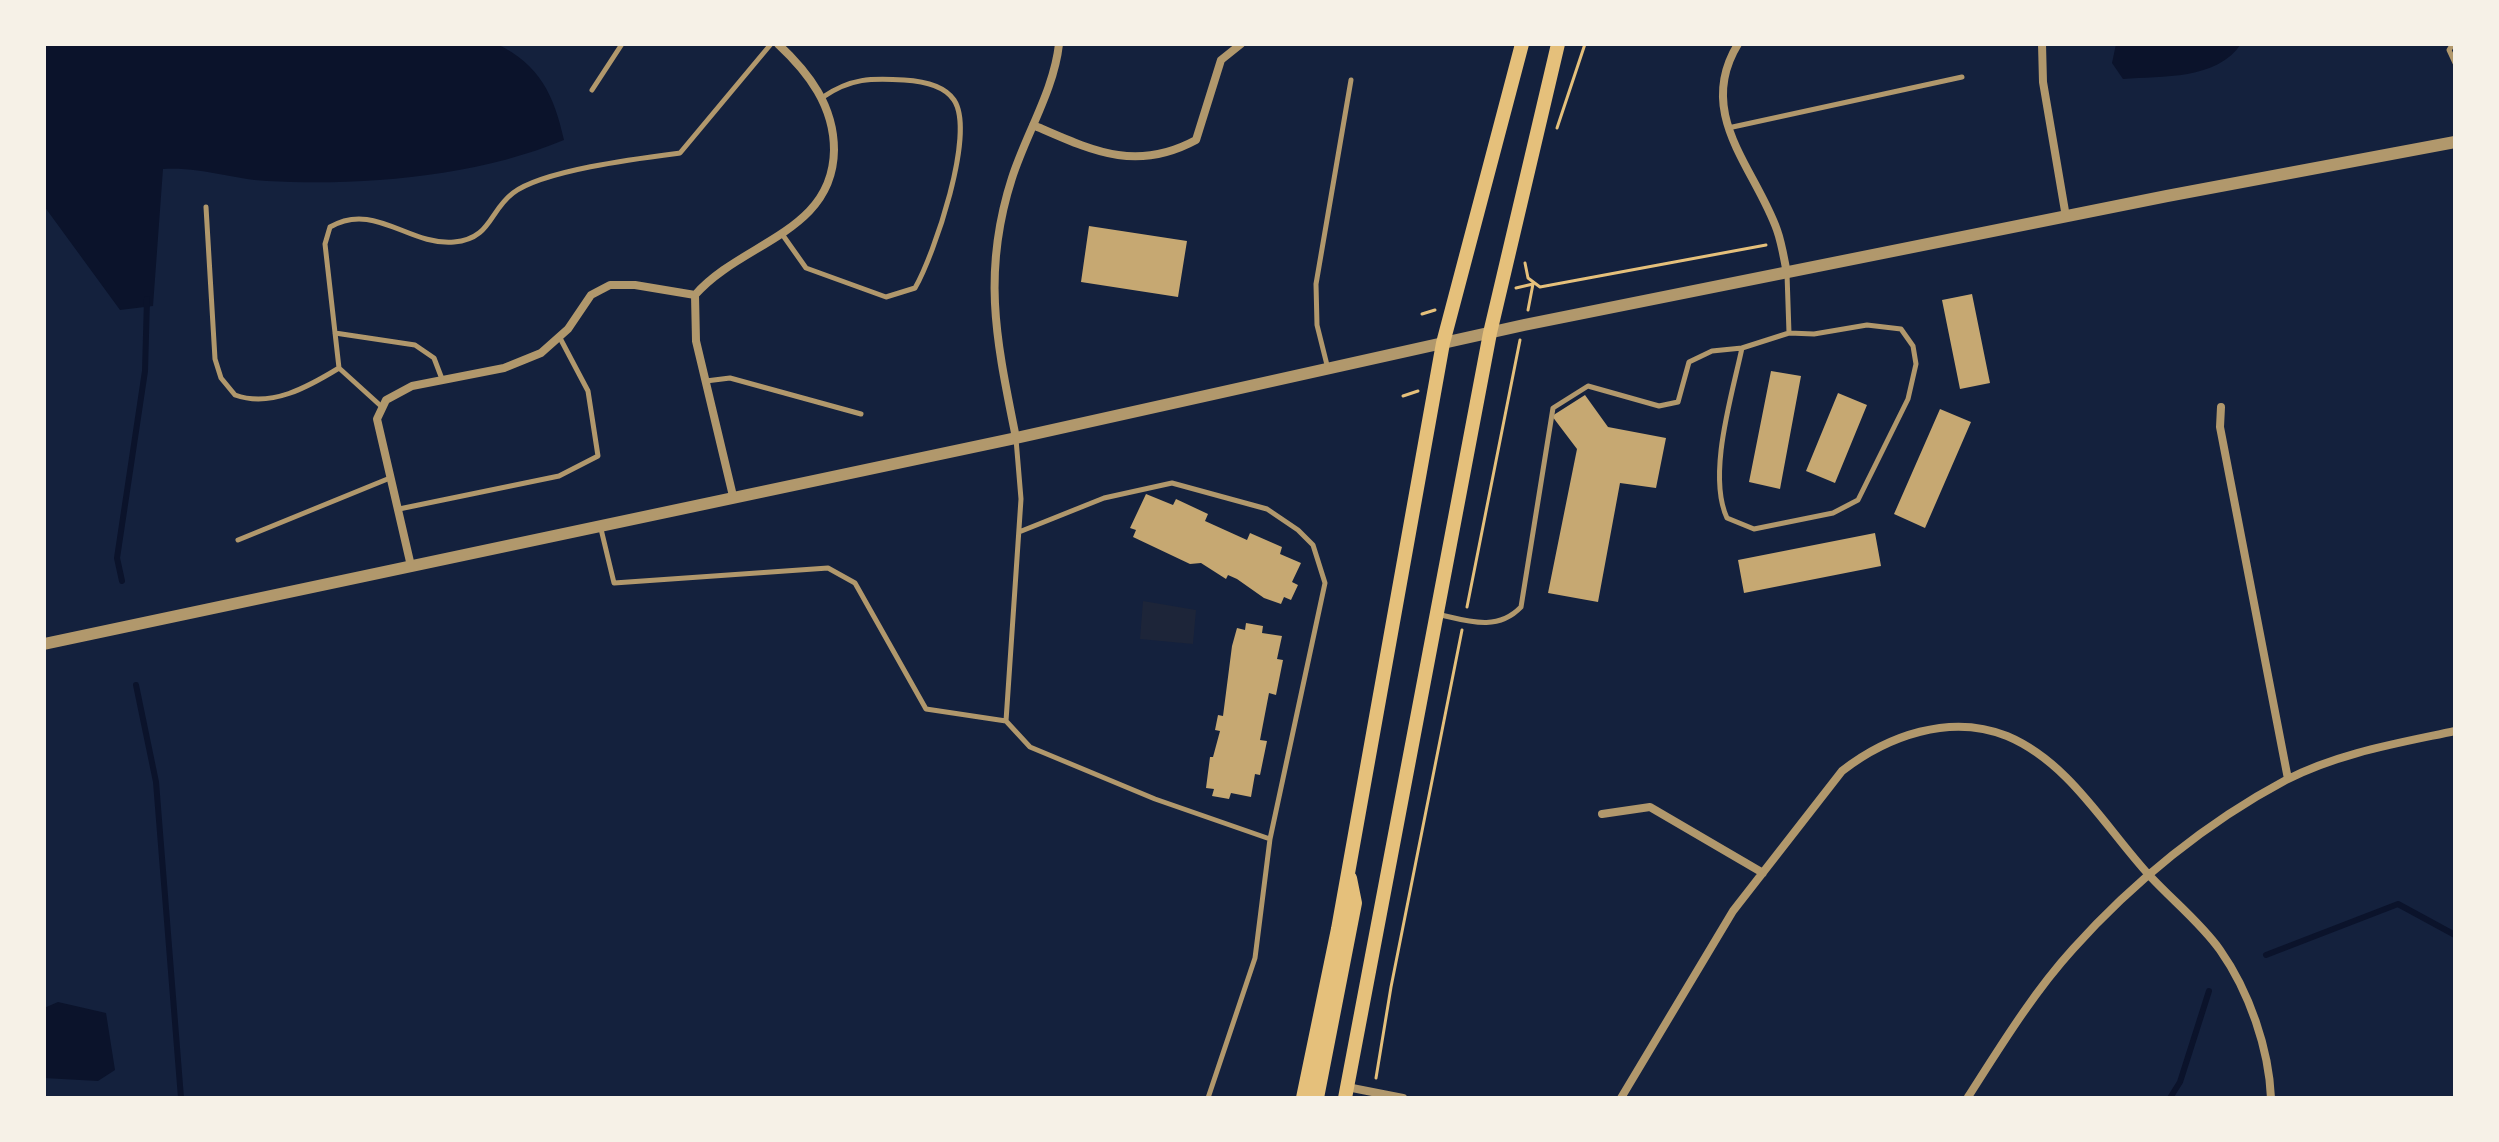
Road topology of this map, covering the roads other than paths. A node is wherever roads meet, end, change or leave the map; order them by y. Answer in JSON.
{"nodes":[{"id":1,"x":622,"y":44,"type":"edge"},
{"id":2,"x":771,"y":44,"type":"edge"},
{"id":3,"x":778,"y":44,"type":"edge"},
{"id":4,"x":1059,"y":44,"type":"edge"},
{"id":5,"x":1241,"y":44,"type":"edge"},
{"id":6,"x":1522,"y":44,"type":"edge"},
{"id":7,"x":1558,"y":44,"type":"edge"},
{"id":8,"x":1738,"y":44,"type":"edge"},
{"id":9,"x":2042,"y":44,"type":"edge"},
{"id":10,"x":2453,"y":44,"type":"edge"},
{"id":11,"x":2455,"y":63,"type":"edge"},
{"id":12,"x":1962,"y":77,"type":"dead end"},
{"id":13,"x":1351,"y":80,"type":"dead end"},
{"id":14,"x":592,"y":90,"type":"dead end"},
{"id":15,"x":823,"y":97,"type":"junction"},
{"id":16,"x":1033,"y":125,"type":"junction"},
{"id":17,"x":1727,"y":128,"type":"junction"},
{"id":18,"x":2455,"y":143,"type":"edge"},
{"id":19,"x":206,"y":207,"type":"dead end"},
{"id":20,"x":2066,"y":217,"type":"junction"},
{"id":21,"x":782,"y":234,"type":"junction"},
{"id":22,"x":1787,"y":273,"type":"junction"},
{"id":23,"x":695,"y":295,"type":"junction"},
{"id":24,"x":335,"y":333,"type":"junction"},
{"id":25,"x":1490,"y":333,"type":"junction"},
{"id":26,"x":1789,"y":333,"type":"junction"},
{"id":27,"x":559,"y":337,"type":"junction"},
{"id":28,"x":1443,"y":343,"type":"junction"},
{"id":29,"x":1742,"y":348,"type":"junction"},
{"id":30,"x":339,"y":368,"type":"junction"},
{"id":31,"x":1328,"y":370,"type":"junction"},
{"id":32,"x":442,"y":380,"type":"junction"},
{"id":33,"x":706,"y":381,"type":"junction"},
{"id":34,"x":383,"y":407,"type":"junction"},
{"id":35,"x":2221,"y":407,"type":"dead end"},
{"id":36,"x":861,"y":414,"type":"dead end"},
{"id":37,"x":1016,"y":438,"type":"junction"},
{"id":38,"x":390,"y":478,"type":"junction"},
{"id":39,"x":733,"y":496,"type":"junction"},
{"id":40,"x":398,"y":510,"type":"junction"},
{"id":41,"x":600,"y":525,"type":"junction"},
{"id":42,"x":1019,"y":532,"type":"junction"},
{"id":43,"x":238,"y":540,"type":"dead end"},
{"id":44,"x":411,"y":566,"type":"junction"},
{"id":45,"x":1436,"y":613,"type":"junction"},
{"id":46,"x":44,"y":644,"type":"edge"},
{"id":47,"x":1006,"y":721,"type":"junction"},
{"id":48,"x":2455,"y":731,"type":"edge"},
{"id":49,"x":2288,"y":779,"type":"junction"},
{"id":50,"x":1602,"y":814,"type":"dead end"},
{"id":51,"x":1270,"y":839,"type":"junction"},
{"id":52,"x":1348,"y":870,"type":"junction"},
{"id":53,"x":1763,"y":873,"type":"junction"},
{"id":54,"x":2148,"y":874,"type":"junction"},
{"id":55,"x":1346,"y":1093,"type":"edge"},
{"id":56,"x":1968,"y":1097,"type":"edge"},
{"id":57,"x":1208,"y":1098,"type":"edge"},
{"id":58,"x":1303,"y":1098,"type":"edge"},
{"id":59,"x":1317,"y":1098,"type":"edge"},
{"id":60,"x":1403,"y":1098,"type":"edge"},
{"id":61,"x":1621,"y":1098,"type":"edge"},
{"id":62,"x":2271,"y":1098,"type":"edge"}],
"edges":[{"from":1,"to":14,"type":"lane"},
{"from":2,"to":24,"type":"lane"},
{"from":3,"to":15,"type":"street"},
{"from":4,"to":16,"type":"street"},
{"from":5,"to":16,"type":"street"},
{"from":6,"to":28,"type":"main road"},
{"from":7,"to":25,"type":"main road"},
{"from":8,"to":17,"type":"street"},
{"from":9,"to":20,"type":"street"},
{"from":10,"to":11,"type":"lane"},
{"from":12,"to":17,"type":"lane"},
{"from":13,"to":31,"type":"lane"},
{"from":15,"to":21,"type":"street"},
{"from":15,"to":21,"type":"lane"},
{"from":16,"to":37,"type":"street"},
{"from":17,"to":22,"type":"street"},
{"from":18,"to":20,"type":"street"},
{"from":19,"to":30,"type":"lane"},
{"from":20,"to":22,"type":"street"},
{"from":21,"to":23,"type":"street"},
{"from":22,"to":25,"type":"street"},
{"from":22,"to":26,"type":"lane"},
{"from":23,"to":27,"type":"street"},
{"from":23,"to":33,"type":"street"},
{"from":24,"to":30,"type":"lane"},
{"from":24,"to":32,"type":"lane"},
{"from":25,"to":28,"type":"street"},
{"from":25,"to":45,"type":"main road"},
{"from":26,"to":29,"type":"lane"},
{"from":26,"to":29,"type":"lane"},
{"from":27,"to":32,"type":"street"},
{"from":27,"to":40,"type":"lane"},
{"from":28,"to":31,"type":"street"},
{"from":28,"to":52,"type":"main road"},
{"from":29,"to":45,"type":"lane"},
{"from":30,"to":34,"type":"lane"},
{"from":31,"to":37,"type":"street"},
{"from":32,"to":34,"type":"street"},
{"from":33,"to":36,"type":"lane"},
{"from":33,"to":39,"type":"street"},
{"from":34,"to":38,"type":"street"},
{"from":35,"to":49,"type":"street"},
{"from":37,"to":39,"type":"street"},
{"from":37,"to":42,"type":"lane"},
{"from":38,"to":40,"type":"street"},
{"from":38,"to":43,"type":"lane"},
{"from":39,"to":41,"type":"street"},
{"from":40,"to":44,"type":"street"},
{"from":41,"to":44,"type":"street"},
{"from":41,"to":47,"type":"lane"},
{"from":42,"to":47,"type":"lane"},
{"from":42,"to":51,"type":"lane"},
{"from":44,"to":46,"type":"street"},
{"from":45,"to":55,"type":"main road"},
{"from":47,"to":51,"type":"lane"},
{"from":48,"to":49,"type":"street"},
{"from":49,"to":54,"type":"street"},
{"from":50,"to":53,"type":"street"},
{"from":51,"to":57,"type":"lane"},
{"from":52,"to":58,"type":"main road"},
{"from":52,"to":59,"type":"main road"},
{"from":53,"to":54,"type":"street"},
{"from":53,"to":61,"type":"street"},
{"from":54,"to":56,"type":"street"},
{"from":54,"to":62,"type":"street"},
{"from":55,"to":60,"type":"street"}]}
